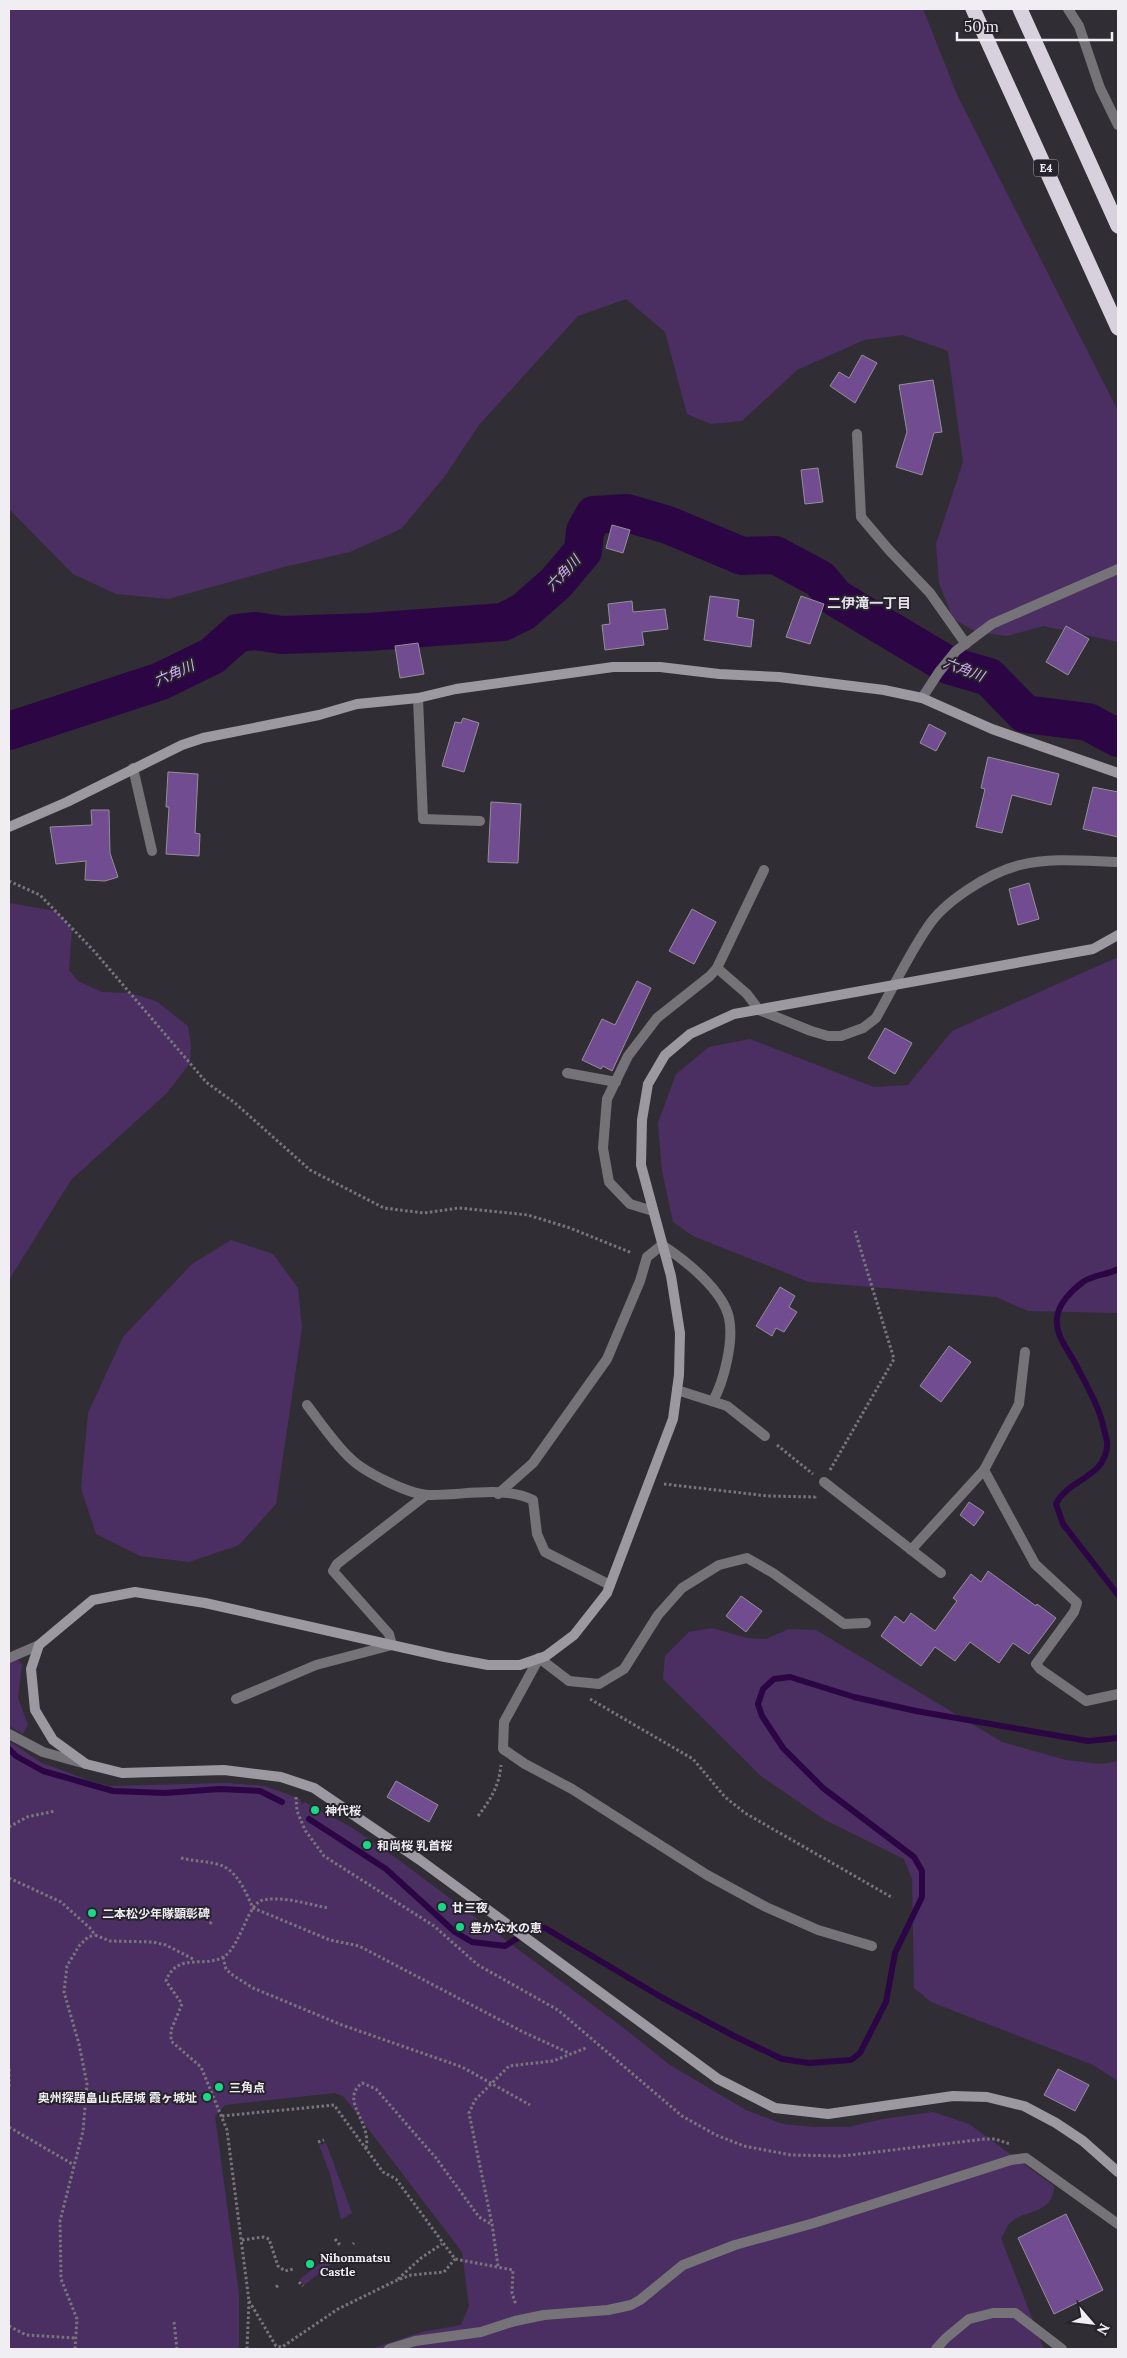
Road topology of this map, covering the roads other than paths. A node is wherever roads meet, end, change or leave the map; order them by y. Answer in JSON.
{"nodes":[{"id":1,"x":973,"y":9,"type":"edge"},
{"id":2,"x":1020,"y":9,"type":"edge"},
{"id":3,"x":1068,"y":9,"type":"edge"},
{"id":4,"x":1118,"y":124,"type":"edge"},
{"id":5,"x":1118,"y":226,"type":"edge"},
{"id":6,"x":1118,"y":328,"type":"edge"},
{"id":7,"x":856,"y":434,"type":"dead end"},
{"id":8,"x":1118,"y":569,"type":"edge"},
{"id":9,"x":966,"y":644,"type":"junction"},
{"id":10,"x":418,"y":698,"type":"junction"},
{"id":11,"x":922,"y":698,"type":"junction"},
{"id":12,"x":132,"y":768,"type":"junction"},
{"id":13,"x":1118,"y":773,"type":"edge"},
{"id":14,"x":480,"y":821,"type":"dead end"},
{"id":15,"x":9,"y":827,"type":"edge"},
{"id":16,"x":152,"y":851,"type":"dead end"},
{"id":17,"x":1118,"y":862,"type":"edge"},
{"id":18,"x":764,"y":870,"type":"dead end"},
{"id":19,"x":1118,"y":935,"type":"edge"},
{"id":20,"x":717,"y":968,"type":"junction"},
{"id":21,"x":894,"y":986,"type":"junction"},
{"id":22,"x":759,"y":1010,"type":"junction"},
{"id":23,"x":567,"y":1073,"type":"dead end"},
{"id":24,"x":616,"y":1082,"type":"junction"},
{"id":25,"x":653,"y":1211,"type":"junction"},
{"id":26,"x":662,"y":1245,"type":"junction"},
{"id":27,"x":1025,"y":1352,"type":"dead end"},
{"id":28,"x":677,"y":1390,"type":"junction"},
{"id":29,"x":714,"y":1401,"type":"junction"},
{"id":30,"x":306,"y":1405,"type":"dead end"},
{"id":31,"x":765,"y":1436,"type":"road end"},
{"id":32,"x":984,"y":1470,"type":"junction"},
{"id":33,"x":824,"y":1482,"type":"road end"},
{"id":34,"x":498,"y":1494,"type":"junction"},
{"id":35,"x":426,"y":1495,"type":"junction"},
{"id":36,"x":911,"y":1550,"type":"junction"},
{"id":37,"x":941,"y":1573,"type":"dead end"},
{"id":38,"x":610,"y":1585,"type":"junction"},
{"id":39,"x":866,"y":1623,"type":"dead end"},
{"id":40,"x":39,"y":1644,"type":"junction"},
{"id":41,"x":392,"y":1645,"type":"junction"},
{"id":42,"x":9,"y":1658,"type":"edge"},
{"id":43,"x":539,"y":1658,"type":"junction"},
{"id":44,"x":1118,"y":1694,"type":"edge"},
{"id":45,"x":236,"y":1699,"type":"dead end"},
{"id":46,"x":9,"y":1734,"type":"edge"},
{"id":47,"x":86,"y":1764,"type":"junction"},
{"id":48,"x":872,"y":1946,"type":"dead end"},
{"id":49,"x":1118,"y":2172,"type":"edge"},
{"id":50,"x":1118,"y":2224,"type":"edge"},
{"id":51,"x":389,"y":2349,"type":"edge"},
{"id":52,"x":936,"y":2349,"type":"edge"},
{"id":53,"x":1062,"y":2349,"type":"edge"}],
"edges":[{"from":1,"to":6,"type":"highway","number":"E4"},
{"from":2,"to":5,"type":"highway"},
{"from":3,"to":4,"type":"street"},
{"from":7,"to":9,"type":"street"},
{"from":8,"to":9,"type":"street"},
{"from":9,"to":11,"type":"street"},
{"from":10,"to":11,"type":"street"},
{"from":10,"to":12,"type":"street"},
{"from":10,"to":14,"type":"street"},
{"from":11,"to":13,"type":"street"},
{"from":12,"to":15,"type":"street"},
{"from":12,"to":16,"type":"street"},
{"from":17,"to":21,"type":"street"},
{"from":18,"to":20,"type":"street"},
{"from":19,"to":21,"type":"street"},
{"from":20,"to":22,"type":"street"},
{"from":20,"to":24,"type":"street"},
{"from":21,"to":22,"type":"street"},
{"from":21,"to":22,"type":"street"},
{"from":22,"to":25,"type":"street"},
{"from":23,"to":24,"type":"street"},
{"from":24,"to":25,"type":"street"},
{"from":25,"to":26,"type":"street"},
{"from":26,"to":28,"type":"street"},
{"from":26,"to":29,"type":"street"},
{"from":26,"to":34,"type":"street"},
{"from":27,"to":32,"type":"street"},
{"from":28,"to":29,"type":"street"},
{"from":28,"to":38,"type":"street"},
{"from":29,"to":31,"type":"street"},
{"from":30,"to":35,"type":"street"},
{"from":32,"to":36,"type":"street"},
{"from":32,"to":44,"type":"street"},
{"from":33,"to":36,"type":"street"},
{"from":34,"to":35,"type":"street"},
{"from":34,"to":38,"type":"street"},
{"from":35,"to":41,"type":"street"},
{"from":36,"to":37,"type":"street"},
{"from":38,"to":43,"type":"street"},
{"from":39,"to":43,"type":"street"},
{"from":40,"to":41,"type":"street"},
{"from":40,"to":42,"type":"street"},
{"from":40,"to":47,"type":"street"},
{"from":41,"to":43,"type":"street"},
{"from":41,"to":45,"type":"street"},
{"from":43,"to":48,"type":"street"},
{"from":46,"to":47,"type":"street"},
{"from":47,"to":49,"type":"street"},
{"from":50,"to":51,"type":"street"},
{"from":52,"to":53,"type":"street"}]}
